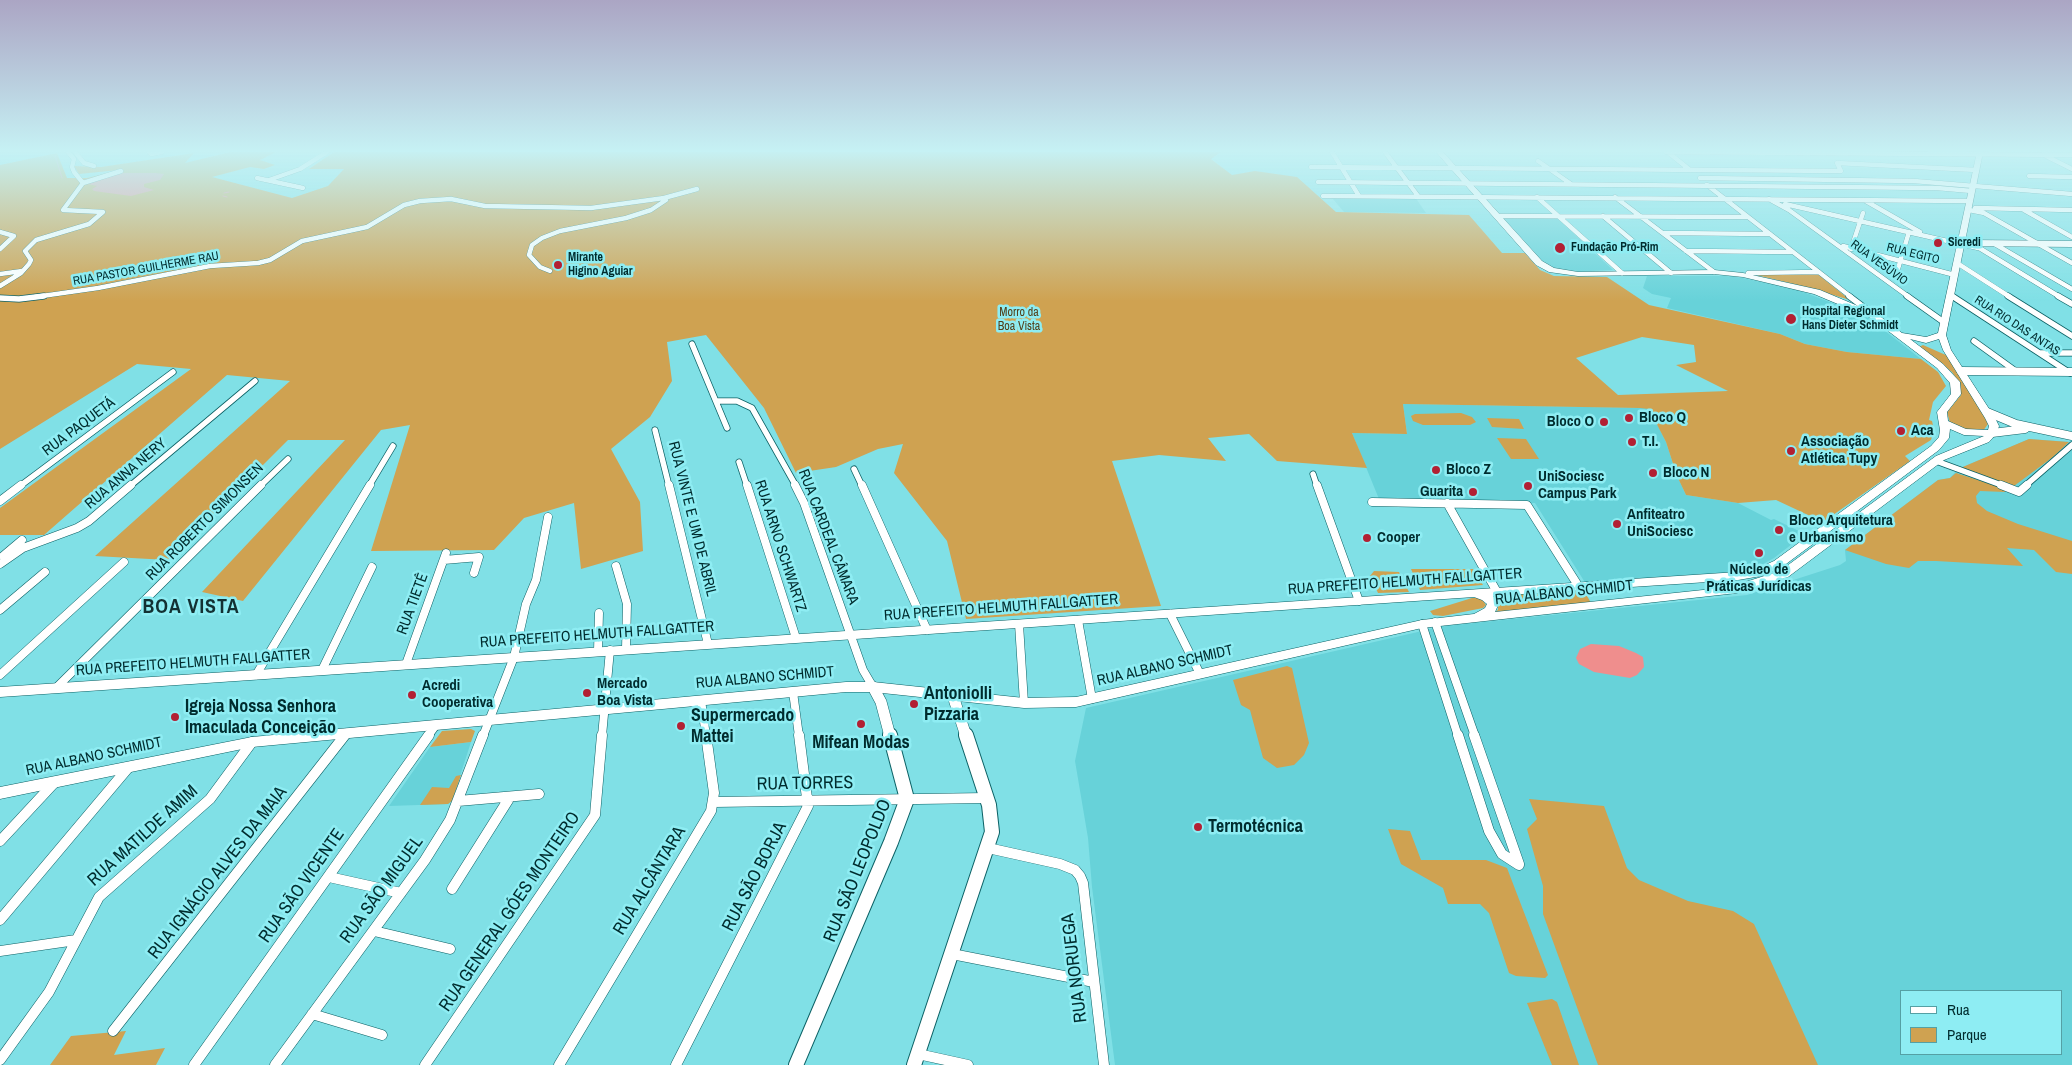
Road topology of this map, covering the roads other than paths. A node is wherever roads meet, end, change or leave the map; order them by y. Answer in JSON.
{"nodes":[{"id":1,"x":69,"y":202,"type":"edge"},
{"id":2,"x":418,"y":202,"type":"edge"},
{"id":3,"x":461,"y":202,"type":"edge"},
{"id":4,"x":637,"y":202,"type":"edge"},
{"id":5,"x":666,"y":202,"type":"edge"},
{"id":6,"x":1484,"y":202,"type":"edge"},
{"id":7,"x":1542,"y":202,"type":"edge"},
{"id":8,"x":1621,"y":202,"type":"edge"},
{"id":9,"x":1729,"y":202,"type":"edge"},
{"id":10,"x":1778,"y":202,"type":"edge"},
{"id":11,"x":1782,"y":202,"type":"edge"},
{"id":12,"x":1867,"y":202,"type":"edge"},
{"id":13,"x":1894,"y":202,"type":"edge"},
{"id":14,"x":1970,"y":202,"type":"edge"},
{"id":15,"x":1969,"y":206,"type":"junction"},
{"id":16,"x":1802,"y":207,"type":"junction"},
{"id":17,"x":2021,"y":209,"type":"junction"},
{"id":18,"x":1789,"y":210,"type":"junction"},
{"id":19,"x":2070,"y":210,"type":"edge"},
{"id":20,"x":1863,"y":213,"type":"dead end"},
{"id":21,"x":1496,"y":216,"type":"junction"},
{"id":22,"x":1558,"y":216,"type":"junction"},
{"id":23,"x":1604,"y":216,"type":"junction"},
{"id":24,"x":1640,"y":216,"type":"junction"},
{"id":25,"x":1749,"y":217,"type":"junction"},
{"id":26,"x":1860,"y":221,"type":"junction"},
{"id":27,"x":0,"y":232,"type":"edge"},
{"id":28,"x":1909,"y":232,"type":"junction"},
{"id":29,"x":1662,"y":233,"type":"junction"},
{"id":30,"x":1770,"y":234,"type":"junction"},
{"id":31,"x":1928,"y":237,"type":"junction"},
{"id":32,"x":2072,"y":237,"type":"edge"},
{"id":33,"x":1962,"y":242,"type":"junction"},
{"id":34,"x":1993,"y":243,"type":"junction"},
{"id":35,"x":2037,"y":244,"type":"junction"},
{"id":36,"x":2072,"y":244,"type":"edge"},
{"id":37,"x":1838,"y":245,"type":"junction"},
{"id":38,"x":1975,"y":245,"type":"junction"},
{"id":39,"x":0,"y":249,"type":"edge"},
{"id":40,"x":1851,"y":249,"type":"junction"},
{"id":41,"x":1686,"y":251,"type":"junction"},
{"id":42,"x":1793,"y":252,"type":"junction"},
{"id":43,"x":1900,"y":261,"type":"junction"},
{"id":44,"x":1957,"y":263,"type":"junction"},
{"id":45,"x":2072,"y":263,"type":"edge"},
{"id":46,"x":24,"y":270,"type":"junction"},
{"id":47,"x":550,"y":271,"type":"dead end"},
{"id":48,"x":1714,"y":272,"type":"junction"},
{"id":49,"x":1819,"y":272,"type":"junction"},
{"id":50,"x":1622,"y":273,"type":"junction"},
{"id":51,"x":1670,"y":273,"type":"junction"},
{"id":52,"x":0,"y":274,"type":"edge"},
{"id":53,"x":1955,"y":275,"type":"junction"},
{"id":54,"x":1751,"y":276,"type":"junction"},
{"id":55,"x":1902,"y":276,"type":"dead end"},
{"id":56,"x":0,"y":286,"type":"edge"},
{"id":57,"x":2072,"y":289,"type":"edge"},
{"id":58,"x":1951,"y":295,"type":"junction"},
{"id":59,"x":0,"y":298,"type":"edge"},
{"id":60,"x":2062,"y":298,"type":"junction"},
{"id":61,"x":2072,"y":298,"type":"edge"},
{"id":62,"x":1856,"y":301,"type":"junction"},
{"id":63,"x":1844,"y":302,"type":"junction"},
{"id":64,"x":2072,"y":304,"type":"edge"},
{"id":65,"x":1883,"y":322,"type":"junction"},
{"id":66,"x":1945,"y":323,"type":"junction"},
{"id":67,"x":1897,"y":333,"type":"junction"},
{"id":68,"x":1942,"y":336,"type":"junction"},
{"id":69,"x":2072,"y":336,"type":"edge"},
{"id":70,"x":1974,"y":341,"type":"dead end"},
{"id":71,"x":692,"y":344,"type":"dead end"},
{"id":72,"x":1915,"y":346,"type":"junction"},
{"id":73,"x":2039,"y":353,"type":"junction"},
{"id":74,"x":2072,"y":353,"type":"edge"},
{"id":75,"x":1951,"y":356,"type":"junction"},
{"id":76,"x":1961,"y":371,"type":"junction"},
{"id":77,"x":173,"y":372,"type":"dead end"},
{"id":78,"x":2017,"y":372,"type":"junction"},
{"id":79,"x":2071,"y":373,"type":"edge"},
{"id":80,"x":255,"y":381,"type":"dead end"},
{"id":81,"x":716,"y":401,"type":"junction"},
{"id":82,"x":1987,"y":412,"type":"junction"},
{"id":83,"x":1943,"y":422,"type":"junction"},
{"id":84,"x":727,"y":428,"type":"dead end"},
{"id":85,"x":655,"y":430,"type":"dead end"},
{"id":86,"x":2051,"y":432,"type":"junction"},
{"id":87,"x":1992,"y":433,"type":"junction"},
{"id":88,"x":2072,"y":436,"type":"edge"},
{"id":89,"x":2072,"y":445,"type":"edge"},
{"id":90,"x":393,"y":446,"type":"dead end"},
{"id":91,"x":288,"y":459,"type":"dead end"},
{"id":92,"x":1936,"y":461,"type":"junction"},
{"id":93,"x":738,"y":462,"type":"dead end"},
{"id":94,"x":854,"y":469,"type":"dead end"},
{"id":95,"x":1313,"y":474,"type":"dead end"},
{"id":96,"x":0,"y":501,"type":"edge"},
{"id":97,"x":1372,"y":502,"type":"dead end"},
{"id":98,"x":1447,"y":503,"type":"junction"},
{"id":99,"x":548,"y":517,"type":"dead end"},
{"id":100,"x":22,"y":540,"type":"dead end"},
{"id":101,"x":18,"y":551,"type":"junction"},
{"id":102,"x":124,"y":562,"type":"dead end"},
{"id":103,"x":0,"y":564,"type":"edge"},
{"id":104,"x":616,"y":566,"type":"dead end"},
{"id":105,"x":372,"y":568,"type":"dead end"},
{"id":106,"x":45,"y":572,"type":"dead end"},
{"id":107,"x":474,"y":572,"type":"dead end"},
{"id":108,"x":1579,"y":587,"type":"junction"},
{"id":109,"x":1497,"y":592,"type":"junction"},
{"id":110,"x":1472,"y":594,"type":"junction"},
{"id":111,"x":1359,"y":601,"type":"junction"},
{"id":112,"x":1599,"y":605,"type":"junction"},
{"id":113,"x":1,"y":608,"type":"edge"},
{"id":114,"x":599,"y":613,"type":"dead end"},
{"id":115,"x":1170,"y":614,"type":"junction"},
{"id":116,"x":1468,"y":619,"type":"junction"},
{"id":117,"x":1078,"y":620,"type":"junction"},
{"id":118,"x":1429,"y":623,"type":"junction"},
{"id":119,"x":1019,"y":624,"type":"junction"},
{"id":120,"x":927,"y":630,"type":"junction"},
{"id":121,"x":850,"y":634,"type":"junction"},
{"id":122,"x":796,"y":638,"type":"junction"},
{"id":123,"x":708,"y":644,"type":"junction"},
{"id":124,"x":626,"y":649,"type":"junction"},
{"id":125,"x":604,"y":651,"type":"junction"},
{"id":126,"x":514,"y":657,"type":"junction"},
{"id":127,"x":406,"y":664,"type":"junction"},
{"id":128,"x":322,"y":670,"type":"junction"},
{"id":129,"x":1200,"y":674,"type":"junction"},
{"id":130,"x":0,"y":675,"type":"edge"},
{"id":131,"x":256,"y":675,"type":"junction"},
{"id":132,"x":873,"y":687,"type":"junction"},
{"id":133,"x":56,"y":689,"type":"junction"},
{"id":134,"x":0,"y":692,"type":"edge"},
{"id":135,"x":793,"y":692,"type":"junction"},
{"id":136,"x":952,"y":696,"type":"junction"},
{"id":137,"x":1092,"y":699,"type":"junction"},
{"id":138,"x":701,"y":700,"type":"junction"},
{"id":139,"x":1024,"y":704,"type":"junction"},
{"id":140,"x":605,"y":709,"type":"junction"},
{"id":141,"x":488,"y":720,"type":"junction"},
{"id":142,"x":436,"y":725,"type":"junction"},
{"id":143,"x":347,"y":733,"type":"junction"},
{"id":144,"x":252,"y":742,"type":"junction"},
{"id":145,"x":130,"y":766,"type":"junction"},
{"id":146,"x":1471,"y":772,"type":"junction"},
{"id":147,"x":1487,"y":773,"type":"junction"},
{"id":148,"x":56,"y":781,"type":"junction"},
{"id":149,"x":0,"y":793,"type":"edge"},
{"id":150,"x":539,"y":794,"type":"dead end"},
{"id":151,"x":510,"y":797,"type":"junction"},
{"id":152,"x":986,"y":798,"type":"junction"},
{"id":153,"x":907,"y":799,"type":"junction"},
{"id":154,"x":809,"y":800,"type":"junction"},
{"id":155,"x":458,"y":801,"type":"junction"},
{"id":156,"x":714,"y":802,"type":"junction"},
{"id":157,"x":0,"y":841,"type":"edge"},
{"id":158,"x":988,"y":848,"type":"junction"},
{"id":159,"x":329,"y":877,"type":"junction"},
{"id":160,"x":452,"y":888,"type":"dead end"},
{"id":161,"x":401,"y":893,"type":"junction"},
{"id":162,"x":0,"y":920,"type":"edge"},
{"id":163,"x":374,"y":931,"type":"junction"},
{"id":164,"x":76,"y":940,"type":"junction"},
{"id":165,"x":450,"y":949,"type":"dead end"},
{"id":166,"x":0,"y":951,"type":"edge"},
{"id":167,"x":952,"y":954,"type":"junction"},
{"id":168,"x":1094,"y":982,"type":"junction"},
{"id":169,"x":312,"y":1014,"type":"junction"},
{"id":170,"x":113,"y":1031,"type":"dead end"},
{"id":171,"x":382,"y":1035,"type":"dead end"},
{"id":172,"x":0,"y":1060,"type":"edge"},
{"id":173,"x":916,"y":1060,"type":"edge"},
{"id":174,"x":194,"y":1065,"type":"edge"},
{"id":175,"x":275,"y":1065,"type":"edge"},
{"id":176,"x":426,"y":1065,"type":"edge"},
{"id":177,"x":559,"y":1065,"type":"edge"},
{"id":178,"x":676,"y":1065,"type":"edge"},
{"id":179,"x":796,"y":1065,"type":"edge"},
{"id":180,"x":968,"y":1065,"type":"edge"},
{"id":181,"x":1104,"y":1065,"type":"edge"}],
"edges":[{"from":1,"to":46,"type":"street"},
{"from":2,"to":59,"type":"street","name":"RUA PASTOR GUILHERME RAU"},
{"from":3,"to":4,"type":"street","name":"RUA PASTOR GUILHERME RAU"},
{"from":5,"to":47,"type":"street"},
{"from":6,"to":21,"type":"main road"},
{"from":7,"to":22,"type":"street"},
{"from":8,"to":24,"type":"street"},
{"from":9,"to":25,"type":"street"},
{"from":10,"to":18,"type":"street","name":"RUA VESÚVIO"},
{"from":11,"to":16,"type":"street"},
{"from":12,"to":31,"type":"street"},
{"from":13,"to":15,"type":"street"},
{"from":14,"to":15,"type":"main road"},
{"from":15,"to":17,"type":"street"},
{"from":15,"to":33,"type":"main road"},
{"from":15,"to":35,"type":"street"},
{"from":16,"to":18,"type":"street"},
{"from":16,"to":26,"type":"street"},
{"from":17,"to":19,"type":"street"},
{"from":17,"to":32,"type":"street"},
{"from":18,"to":37,"type":"street","name":"RUA VESÚVIO"},
{"from":20,"to":26,"type":"street"},
{"from":21,"to":22,"type":"street"},
{"from":21,"to":50,"type":"main road","name":"RUA PREFEITO HELMUTH FALLGATTER"},
{"from":22,"to":23,"type":"street"},
{"from":22,"to":50,"type":"street"},
{"from":23,"to":24,"type":"street"},
{"from":23,"to":51,"type":"street"},
{"from":24,"to":25,"type":"street"},
{"from":24,"to":29,"type":"street"},
{"from":25,"to":30,"type":"street"},
{"from":26,"to":28,"type":"street"},
{"from":26,"to":40,"type":"street"},
{"from":27,"to":39,"type":"street"},
{"from":28,"to":31,"type":"street"},
{"from":28,"to":43,"type":"street"},
{"from":29,"to":30,"type":"street"},
{"from":29,"to":41,"type":"street"},
{"from":30,"to":42,"type":"street"},
{"from":31,"to":33,"type":"street"},
{"from":33,"to":38,"type":"street"},
{"from":33,"to":44,"type":"main road"},
{"from":34,"to":35,"type":"street"},
{"from":34,"to":38,"type":"street"},
{"from":34,"to":57,"type":"street"},
{"from":35,"to":36,"type":"street"},
{"from":35,"to":45,"type":"street"},
{"from":37,"to":40,"type":"street","name":"RUA EGITO"},
{"from":37,"to":66,"type":"street","name":"RUA VESÚVIO"},
{"from":38,"to":60,"type":"street"},
{"from":40,"to":43,"type":"street","name":"RUA EGITO"},
{"from":41,"to":42,"type":"street"},
{"from":41,"to":48,"type":"street"},
{"from":42,"to":49,"type":"street"},
{"from":43,"to":53,"type":"street","name":"RUA EGITO"},
{"from":43,"to":55,"type":"street"},
{"from":44,"to":53,"type":"main road"},
{"from":44,"to":69,"type":"street"},
{"from":46,"to":52,"type":"street"},
{"from":46,"to":56,"type":"street"},
{"from":48,"to":51,"type":"main road","name":"RUA PREFEITO HELMUTH FALLGATTER"},
{"from":48,"to":54,"type":"main road","name":"RUA PREFEITO HELMUTH FALLGATTER"},
{"from":49,"to":54,"type":"street"},
{"from":49,"to":62,"type":"street"},
{"from":50,"to":51,"type":"main road","name":"RUA PREFEITO HELMUTH FALLGATTER"},
{"from":53,"to":58,"type":"main road"},
{"from":54,"to":63,"type":"main road","name":"RUA PREFEITO HELMUTH FALLGATTER"},
{"from":58,"to":66,"type":"main road"},
{"from":58,"to":73,"type":"street","name":"RUA RIO DAS ANTAS"},
{"from":60,"to":61,"type":"street"},
{"from":60,"to":64,"type":"street"},
{"from":62,"to":63,"type":"street"},
{"from":62,"to":65,"type":"street"},
{"from":63,"to":65,"type":"main road","name":"RUA PREFEITO HELMUTH FALLGATTER"},
{"from":65,"to":67,"type":"main road","name":"RUA PREFEITO HELMUTH FALLGATTER"},
{"from":66,"to":68,"type":"main road"},
{"from":67,"to":68,"type":"main road"},
{"from":67,"to":72,"type":"main road","name":"RUA PREFEITO HELMUTH FALLGATTER"},
{"from":68,"to":75,"type":"main road"},
{"from":70,"to":78,"type":"street"},
{"from":71,"to":81,"type":"street"},
{"from":72,"to":75,"type":"main road"},
{"from":72,"to":83,"type":"main road","name":"RUA PREFEITO HELMUTH FALLGATTER"},
{"from":73,"to":74,"type":"street"},
{"from":73,"to":79,"type":"street","name":"RUA RIO DAS ANTAS"},
{"from":75,"to":76,"type":"main road"},
{"from":76,"to":78,"type":"street"},
{"from":76,"to":82,"type":"main road"},
{"from":77,"to":96,"type":"street","name":"RUA PAQUETÁ"},
{"from":78,"to":79,"type":"street"},
{"from":80,"to":101,"type":"street","name":"RUA ANNA NERY"},
{"from":81,"to":84,"type":"street"},
{"from":81,"to":121,"type":"street","name":"RUA CARDEAL CÂMARA"},
{"from":82,"to":86,"type":"street"},
{"from":82,"to":87,"type":"main road"},
{"from":83,"to":87,"type":"main road"},
{"from":83,"to":108,"type":"main road","name":"RUA PREFEITO HELMUTH FALLGATTER"},
{"from":85,"to":123,"type":"street","name":"RUA VINTE E UM DE ABRIL"},
{"from":86,"to":87,"type":"street"},
{"from":86,"to":88,"type":"street"},
{"from":87,"to":92,"type":"main road","name":"RUA ALBANO SCHMIDT"},
{"from":89,"to":92,"type":"street"},
{"from":90,"to":131,"type":"street"},
{"from":91,"to":133,"type":"street","name":"RUA ROBERTO SIMONSEN"},
{"from":92,"to":112,"type":"main road","name":"RUA ALBANO SCHMIDT"},
{"from":93,"to":122,"type":"street","name":"RUA ARNO SCHWARTZ"},
{"from":94,"to":120,"type":"street"},
{"from":95,"to":111,"type":"street"},
{"from":97,"to":98,"type":"street"},
{"from":98,"to":108,"type":"street"},
{"from":98,"to":109,"type":"street"},
{"from":99,"to":126,"type":"street","name":"RUA SÃO MIGUEL"},
{"from":100,"to":101,"type":"street"},
{"from":101,"to":103,"type":"street","name":"RUA ANNA NERY"},
{"from":102,"to":130,"type":"street"},
{"from":104,"to":124,"type":"street"},
{"from":105,"to":128,"type":"street"},
{"from":106,"to":113,"type":"street"},
{"from":107,"to":127,"type":"street","name":"RUA TIETÊ"},
{"from":108,"to":109,"type":"main road","name":"RUA PREFEITO HELMUTH FALLGATTER"},
{"from":108,"to":112,"type":"main road"},
{"from":109,"to":110,"type":"main road","name":"RUA PREFEITO HELMUTH FALLGATTER"},
{"from":110,"to":111,"type":"main road","name":"RUA PREFEITO HELMUTH FALLGATTER"},
{"from":110,"to":116,"type":"main road"},
{"from":111,"to":115,"type":"main road","name":"RUA PREFEITO HELMUTH FALLGATTER"},
{"from":112,"to":116,"type":"main road","name":"RUA ALBANO SCHMIDT"},
{"from":114,"to":125,"type":"street","name":"RUA GENERAL GÓES MONTEIRO"},
{"from":115,"to":117,"type":"main road","name":"RUA PREFEITO HELMUTH FALLGATTER"},
{"from":115,"to":129,"type":"street"},
{"from":116,"to":118,"type":"main road","name":"RUA ALBANO SCHMIDT"},
{"from":117,"to":119,"type":"main road","name":"RUA PREFEITO HELMUTH FALLGATTER"},
{"from":117,"to":137,"type":"street"},
{"from":118,"to":129,"type":"main road","name":"RUA ALBANO SCHMIDT"},
{"from":118,"to":146,"type":"street"},
{"from":118,"to":147,"type":"street"},
{"from":119,"to":120,"type":"main road","name":"RUA PREFEITO HELMUTH FALLGATTER"},
{"from":119,"to":139,"type":"street"},
{"from":120,"to":121,"type":"main road","name":"RUA PREFEITO HELMUTH FALLGATTER"},
{"from":121,"to":122,"type":"main road","name":"RUA PREFEITO HELMUTH FALLGATTER"},
{"from":121,"to":132,"type":"street","name":"RUA CARDEAL CÂMARA"},
{"from":122,"to":123,"type":"main road","name":"RUA PREFEITO HELMUTH FALLGATTER"},
{"from":123,"to":124,"type":"main road","name":"RUA PREFEITO HELMUTH FALLGATTER"},
{"from":124,"to":125,"type":"main road","name":"RUA PREFEITO HELMUTH FALLGATTER"},
{"from":125,"to":126,"type":"main road","name":"RUA PREFEITO HELMUTH FALLGATTER"},
{"from":125,"to":140,"type":"street","name":"RUA GENERAL GÓES MONTEIRO"},
{"from":126,"to":127,"type":"main road","name":"RUA PREFEITO HELMUTH FALLGATTER"},
{"from":126,"to":141,"type":"street","name":"RUA SÃO MIGUEL"},
{"from":127,"to":128,"type":"main road","name":"RUA PREFEITO HELMUTH FALLGATTER"},
{"from":128,"to":131,"type":"main road","name":"RUA PREFEITO HELMUTH FALLGATTER"},
{"from":129,"to":137,"type":"main road","name":"RUA ALBANO SCHMIDT"},
{"from":131,"to":133,"type":"main road","name":"RUA PREFEITO HELMUTH FALLGATTER"},
{"from":132,"to":135,"type":"main road","name":"RUA ALBANO SCHMIDT"},
{"from":132,"to":136,"type":"main road","name":"RUA ALBANO SCHMIDT"},
{"from":132,"to":153,"type":"street","name":"RUA SÃO LEOPOLDO"},
{"from":133,"to":134,"type":"main road","name":"RUA PREFEITO HELMUTH FALLGATTER"},
{"from":135,"to":138,"type":"main road","name":"RUA ALBANO SCHMIDT"},
{"from":135,"to":154,"type":"street","name":"RUA SÃO BORJA"},
{"from":136,"to":139,"type":"main road","name":"RUA ALBANO SCHMIDT"},
{"from":136,"to":152,"type":"street"},
{"from":137,"to":139,"type":"main road","name":"RUA ALBANO SCHMIDT"},
{"from":138,"to":140,"type":"main road","name":"RUA ALBANO SCHMIDT"},
{"from":138,"to":156,"type":"street"},
{"from":140,"to":141,"type":"main road","name":"RUA ALBANO SCHMIDT"},
{"from":140,"to":176,"type":"street","name":"RUA GENERAL GÓES MONTEIRO"},
{"from":141,"to":142,"type":"main road","name":"RUA ALBANO SCHMIDT"},
{"from":141,"to":155,"type":"street","name":"RUA SÃO MIGUEL"},
{"from":142,"to":143,"type":"main road","name":"RUA ALBANO SCHMIDT"},
{"from":142,"to":159,"type":"street","name":"RUA SÃO VICENTE"},
{"from":143,"to":144,"type":"main road","name":"RUA ALBANO SCHMIDT"},
{"from":143,"to":170,"type":"street","name":"RUA IGNÁCIO ALVES DA MAIA"},
{"from":144,"to":145,"type":"main road","name":"RUA ALBANO SCHMIDT"},
{"from":144,"to":164,"type":"street","name":"RUA MATILDE AMIM"},
{"from":145,"to":148,"type":"main road","name":"RUA ALBANO SCHMIDT"},
{"from":145,"to":162,"type":"street"},
{"from":146,"to":147,"type":"street"},
{"from":146,"to":147,"type":"street"},
{"from":148,"to":149,"type":"main road","name":"RUA ALBANO SCHMIDT"},
{"from":148,"to":157,"type":"street"},
{"from":150,"to":151,"type":"street"},
{"from":151,"to":155,"type":"street"},
{"from":151,"to":160,"type":"street"},
{"from":152,"to":153,"type":"street","name":"RUA TORRES"},
{"from":152,"to":158,"type":"street"},
{"from":153,"to":154,"type":"street","name":"RUA TORRES"},
{"from":153,"to":179,"type":"street","name":"RUA SÃO LEOPOLDO"},
{"from":154,"to":156,"type":"street","name":"RUA TORRES"},
{"from":154,"to":178,"type":"street","name":"RUA SÃO BORJA"},
{"from":155,"to":161,"type":"street","name":"RUA SÃO MIGUEL"},
{"from":156,"to":177,"type":"street","name":"RUA ALCÂNTARA"},
{"from":158,"to":167,"type":"street"},
{"from":158,"to":168,"type":"street","name":"RUA NORUEGA"},
{"from":159,"to":161,"type":"street"},
{"from":159,"to":174,"type":"street","name":"RUA SÃO VICENTE"},
{"from":161,"to":163,"type":"street","name":"RUA SÃO MIGUEL"},
{"from":163,"to":165,"type":"street"},
{"from":163,"to":169,"type":"street","name":"RUA SÃO MIGUEL"},
{"from":164,"to":166,"type":"street"},
{"from":164,"to":172,"type":"street","name":"RUA MATILDE AMIM"},
{"from":167,"to":168,"type":"street"},
{"from":167,"to":173,"type":"street"},
{"from":168,"to":181,"type":"street","name":"RUA NORUEGA"},
{"from":169,"to":171,"type":"street"},
{"from":169,"to":175,"type":"street","name":"RUA SÃO MIGUEL"},
{"from":173,"to":180,"type":"street"}]}
